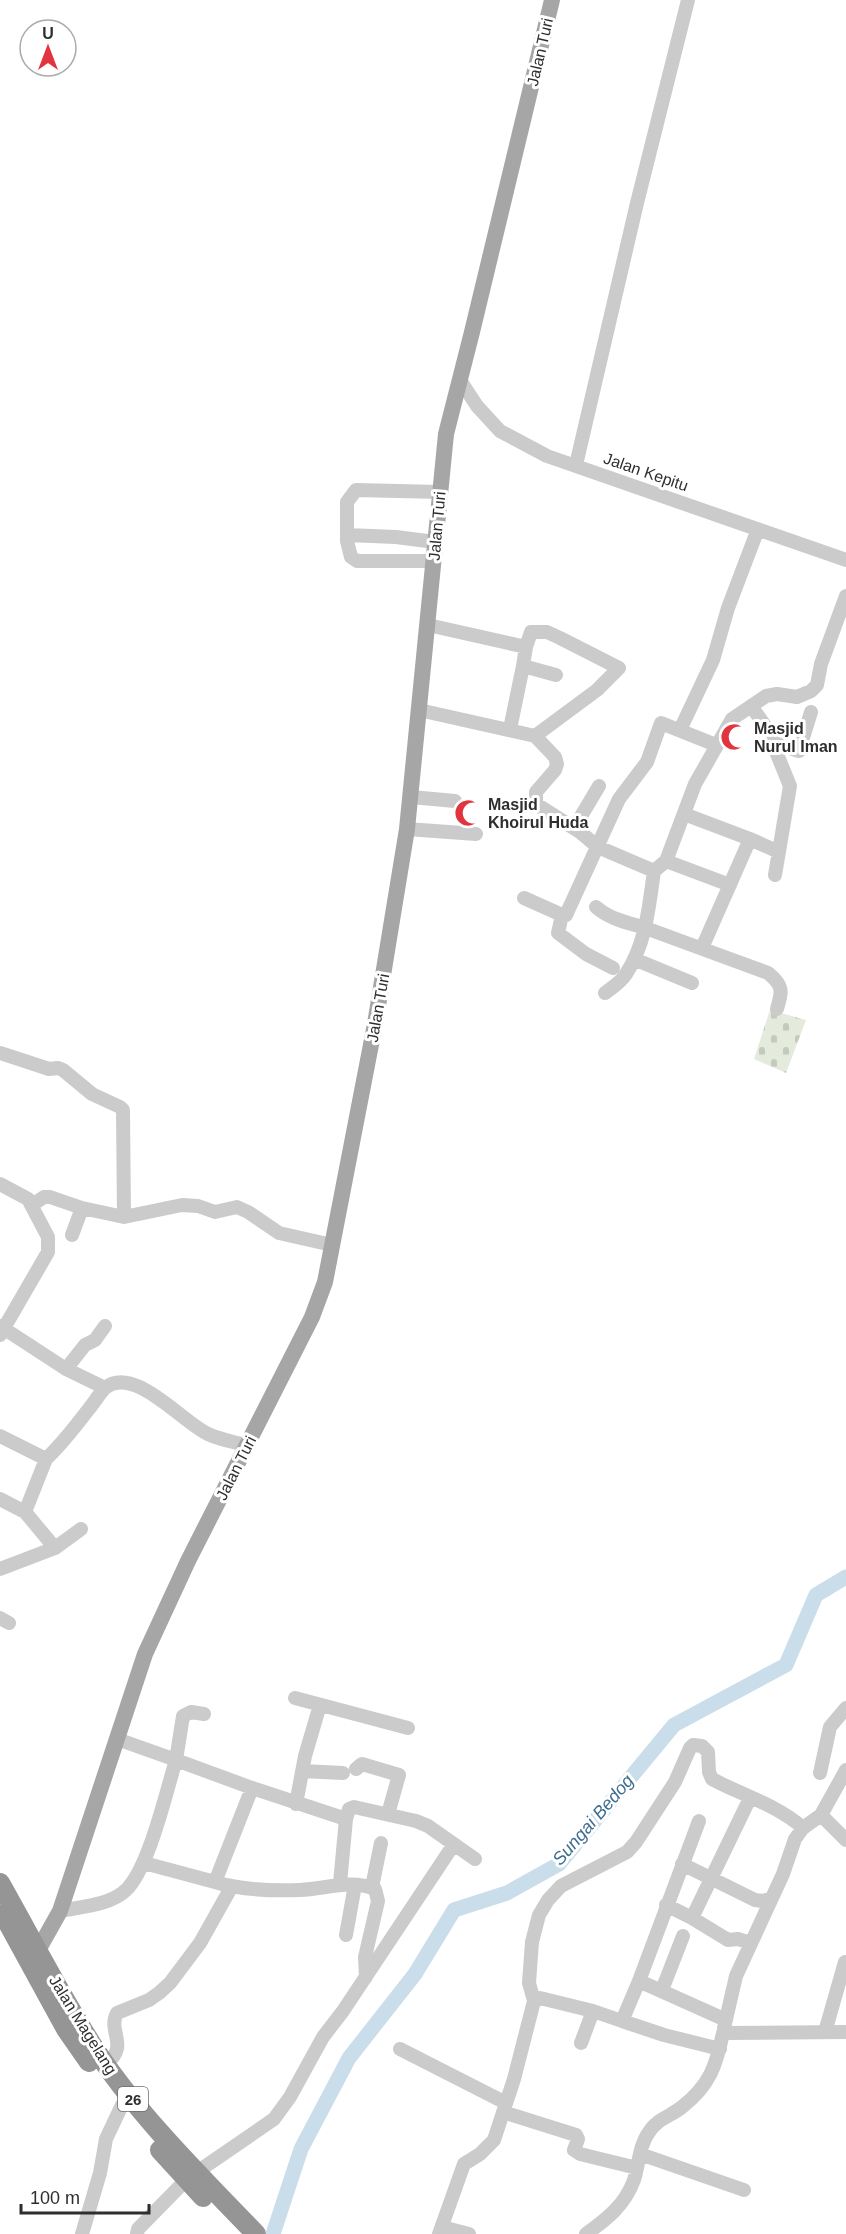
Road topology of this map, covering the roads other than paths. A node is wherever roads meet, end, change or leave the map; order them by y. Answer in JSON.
{"nodes":[{"id":1,"x":552,"y":0,"type":"edge"},
{"id":2,"x":688,"y":0,"type":"edge"},
{"id":3,"x":460,"y":380,"type":"junction"},
{"id":4,"x":453,"y":404,"type":"junction"},
{"id":5,"x":477,"y":406,"type":"junction"},
{"id":6,"x":576,"y":465,"type":"junction"},
{"id":7,"x":440,"y":492,"type":"junction"},
{"id":8,"x":758,"y":528,"type":"junction"},
{"id":9,"x":347,"y":535,"type":"junction"},
{"id":10,"x":435,"y":542,"type":"junction"},
{"id":11,"x":846,"y":560,"type":"edge"},
{"id":12,"x":434,"y":561,"type":"junction"},
{"id":13,"x":846,"y":596,"type":"edge"},
{"id":14,"x":428,"y":625,"type":"junction"},
{"id":15,"x":525,"y":647,"type":"junction"},
{"id":16,"x":523,"y":666,"type":"junction"},
{"id":17,"x":556,"y":675,"type":"dead end"},
{"id":18,"x":751,"y":706,"type":"junction"},
{"id":19,"x":419,"y":710,"type":"junction"},
{"id":20,"x":811,"y":712,"type":"dead end"},
{"id":21,"x":510,"y":729,"type":"junction"},
{"id":22,"x":680,"y":730,"type":"junction"},
{"id":23,"x":535,"y":736,"type":"junction"},
{"id":24,"x":774,"y":743,"type":"junction"},
{"id":25,"x":716,"y":745,"type":"junction"},
{"id":26,"x":599,"y":786,"type":"dead end"},
{"id":27,"x":411,"y":797,"type":"junction"},
{"id":28,"x":455,"y":801,"type":"dead end"},
{"id":29,"x":684,"y":814,"type":"junction"},
{"id":30,"x":574,"y":828,"type":"junction"},
{"id":31,"x":407,"y":829,"type":"junction"},
{"id":32,"x":476,"y":834,"type":"dead end"},
{"id":33,"x":750,"y":839,"type":"junction"},
{"id":34,"x":598,"y":846,"type":"junction"},
{"id":35,"x":779,"y":852,"type":"junction"},
{"id":36,"x":666,"y":861,"type":"junction"},
{"id":37,"x":654,"y":871,"type":"junction"},
{"id":38,"x":775,"y":875,"type":"dead end"},
{"id":39,"x":730,"y":885,"type":"junction"},
{"id":40,"x":524,"y":898,"type":"dead end"},
{"id":41,"x":596,"y":907,"type":"dead end"},
{"id":42,"x":562,"y":915,"type":"junction"},
{"id":43,"x":646,"y":928,"type":"junction"},
{"id":44,"x":702,"y":948,"type":"junction"},
{"id":45,"x":634,"y":959,"type":"junction"},
{"id":46,"x":613,"y":968,"type":"dead end"},
{"id":47,"x":692,"y":983,"type":"dead end"},
{"id":48,"x":605,"y":993,"type":"dead end"},
{"id":49,"x":777,"y":1009,"type":"dead end"},
{"id":50,"x":0,"y":1053,"type":"edge"},
{"id":51,"x":0,"y":1184,"type":"edge"},
{"id":52,"x":32,"y":1205,"type":"junction"},
{"id":53,"x":82,"y":1208,"type":"junction"},
{"id":54,"x":124,"y":1217,"type":"junction"},
{"id":55,"x":72,"y":1235,"type":"dead end"},
{"id":56,"x":332,"y":1245,"type":"junction"},
{"id":57,"x":105,"y":1326,"type":"dead end"},
{"id":58,"x":1,"y":1330,"type":"edge"},
{"id":59,"x":66,"y":1369,"type":"junction"},
{"id":60,"x":105,"y":1388,"type":"junction"},
{"id":61,"x":0,"y":1436,"type":"edge"},
{"id":62,"x":248,"y":1446,"type":"junction"},
{"id":63,"x":46,"y":1459,"type":"junction"},
{"id":64,"x":0,"y":1499,"type":"edge"},
{"id":65,"x":25,"y":1512,"type":"junction"},
{"id":66,"x":81,"y":1529,"type":"dead end"},
{"id":67,"x":55,"y":1548,"type":"junction"},
{"id":68,"x":0,"y":1569,"type":"edge"},
{"id":69,"x":295,"y":1698,"type":"dead end"},
{"id":70,"x":320,"y":1705,"type":"junction"},
{"id":71,"x":846,"y":1708,"type":"edge"},
{"id":72,"x":204,"y":1714,"type":"dead end"},
{"id":73,"x":408,"y":1728,"type":"dead end"},
{"id":74,"x":117,"y":1739,"type":"junction"},
{"id":75,"x":176,"y":1760,"type":"junction"},
{"id":76,"x":846,"y":1770,"type":"edge"},
{"id":77,"x":302,"y":1771,"type":"junction"},
{"id":78,"x":820,"y":1773,"type":"dead end"},
{"id":79,"x":252,"y":1788,"type":"junction"},
{"id":80,"x":750,"y":1798,"type":"junction"},
{"id":81,"x":296,"y":1804,"type":"junction"},
{"id":82,"x":388,"y":1814,"type":"junction"},
{"id":83,"x":821,"y":1815,"type":"junction"},
{"id":84,"x":346,"y":1819,"type":"junction"},
{"id":85,"x":699,"y":1821,"type":"dead end"},
{"id":86,"x":803,"y":1828,"type":"junction"},
{"id":87,"x":846,"y":1840,"type":"edge"},
{"id":88,"x":381,"y":1843,"type":"dead end"},
{"id":89,"x":454,"y":1844,"type":"junction"},
{"id":90,"x":476,"y":1859,"type":"dead end"},
{"id":91,"x":144,"y":1863,"type":"junction"},
{"id":92,"x":682,"y":1864,"type":"junction"},
{"id":93,"x":712,"y":1879,"type":"junction"},
{"id":94,"x":215,"y":1882,"type":"junction"},
{"id":95,"x":0,"y":1883,"type":"edge"},
{"id":96,"x":340,"y":1884,"type":"junction"},
{"id":97,"x":355,"y":1885,"type":"junction"},
{"id":98,"x":232,"y":1886,"type":"junction"},
{"id":99,"x":372,"y":1887,"type":"junction"},
{"id":100,"x":771,"y":1898,"type":"junction"},
{"id":101,"x":666,"y":1905,"type":"junction"},
{"id":102,"x":0,"y":1908,"type":"edge"},
{"id":103,"x":60,"y":1911,"type":"junction"},
{"id":104,"x":692,"y":1918,"type":"junction"},
{"id":105,"x":346,"y":1935,"type":"dead end"},
{"id":106,"x":683,"y":1936,"type":"dead end"},
{"id":107,"x":751,"y":1942,"type":"junction"},
{"id":108,"x":34,"y":1958,"type":"junction"},
{"id":109,"x":845,"y":1962,"type":"edge"},
{"id":110,"x":366,"y":1977,"type":"junction"},
{"id":111,"x":639,"y":1981,"type":"junction"},
{"id":112,"x":662,"y":1990,"type":"junction"},
{"id":113,"x":534,"y":2001,"type":"junction"},
{"id":114,"x":593,"y":2011,"type":"junction"},
{"id":115,"x":622,"y":2021,"type":"junction"},
{"id":116,"x":725,"y":2026,"type":"junction"},
{"id":117,"x":825,"y":2031,"type":"junction"},
{"id":118,"x":846,"y":2032,"type":"edge"},
{"id":119,"x":581,"y":2043,"type":"dead end"},
{"id":120,"x":400,"y":2049,"type":"dead end"},
{"id":121,"x":720,"y":2049,"type":"junction"},
{"id":122,"x":106,"y":2064,"type":"junction"},
{"id":123,"x":122,"y":2105,"type":"junction"},
{"id":124,"x":505,"y":2108,"type":"junction"},
{"id":125,"x":639,"y":2161,"type":"junction"},
{"id":126,"x":192,"y":2176,"type":"junction"},
{"id":127,"x":744,"y":2190,"type":"dead end"},
{"id":128,"x":440,"y":2231,"type":"edge"},
{"id":129,"x":248,"y":2232,"type":"edge"},
{"id":130,"x":82,"y":2234,"type":"edge"},
{"id":131,"x":137,"y":2234,"type":"edge"},
{"id":132,"x":469,"y":2234,"type":"edge"},
{"id":133,"x":586,"y":2234,"type":"edge"}],
"edges":[{"from":1,"to":3,"type":"main road","name":"Jalan Turi"},
{"from":2,"to":6,"type":"street"},
{"from":3,"to":4,"type":"main road","name":"Jalan Turi"},
{"from":3,"to":5,"type":"street","name":"Jalan Kepitu"},
{"from":4,"to":5,"type":"street"},
{"from":4,"to":7,"type":"main road","name":"Jalan Turi"},
{"from":5,"to":6,"type":"street","name":"Jalan Kepitu"},
{"from":6,"to":8,"type":"street","name":"Jalan Kepitu"},
{"from":7,"to":9,"type":"street"},
{"from":7,"to":10,"type":"main road","name":"Jalan Turi"},
{"from":8,"to":11,"type":"street","name":"Jalan Kepitu"},
{"from":8,"to":22,"type":"street"},
{"from":9,"to":10,"type":"street"},
{"from":9,"to":12,"type":"street"},
{"from":10,"to":12,"type":"main road","name":"Jalan Turi"},
{"from":12,"to":14,"type":"main road","name":"Jalan Turi"},
{"from":13,"to":18,"type":"street"},
{"from":14,"to":15,"type":"street"},
{"from":14,"to":19,"type":"main road","name":"Jalan Turi"},
{"from":15,"to":16,"type":"street"},
{"from":15,"to":23,"type":"street"},
{"from":16,"to":17,"type":"street"},
{"from":16,"to":21,"type":"street"},
{"from":18,"to":24,"type":"street"},
{"from":18,"to":25,"type":"street"},
{"from":19,"to":21,"type":"street"},
{"from":19,"to":27,"type":"main road","name":"Jalan Turi"},
{"from":20,"to":24,"type":"street"},
{"from":21,"to":23,"type":"street"},
{"from":22,"to":25,"type":"street"},
{"from":22,"to":34,"type":"street"},
{"from":23,"to":30,"type":"street"},
{"from":24,"to":35,"type":"street"},
{"from":25,"to":29,"type":"street"},
{"from":26,"to":30,"type":"street"},
{"from":27,"to":28,"type":"street"},
{"from":27,"to":31,"type":"main road","name":"Jalan Turi"},
{"from":29,"to":33,"type":"street"},
{"from":29,"to":36,"type":"street"},
{"from":30,"to":34,"type":"street"},
{"from":31,"to":32,"type":"street"},
{"from":31,"to":56,"type":"main road","name":"Jalan Turi"},
{"from":33,"to":35,"type":"street"},
{"from":33,"to":39,"type":"street"},
{"from":34,"to":37,"type":"street"},
{"from":34,"to":42,"type":"street"},
{"from":35,"to":38,"type":"street"},
{"from":36,"to":37,"type":"street"},
{"from":36,"to":39,"type":"street"},
{"from":37,"to":43,"type":"street"},
{"from":39,"to":44,"type":"street"},
{"from":40,"to":42,"type":"street"},
{"from":41,"to":43,"type":"street"},
{"from":42,"to":46,"type":"street"},
{"from":43,"to":44,"type":"street"},
{"from":43,"to":45,"type":"street"},
{"from":44,"to":49,"type":"street"},
{"from":45,"to":47,"type":"street"},
{"from":45,"to":48,"type":"street"},
{"from":50,"to":54,"type":"street"},
{"from":51,"to":52,"type":"street"},
{"from":52,"to":53,"type":"street"},
{"from":52,"to":58,"type":"street"},
{"from":53,"to":54,"type":"street"},
{"from":53,"to":55,"type":"street"},
{"from":54,"to":56,"type":"street"},
{"from":56,"to":62,"type":"main road","name":"Jalan Turi"},
{"from":57,"to":59,"type":"street"},
{"from":58,"to":59,"type":"street"},
{"from":59,"to":60,"type":"street"},
{"from":60,"to":62,"type":"street"},
{"from":60,"to":63,"type":"street"},
{"from":61,"to":63,"type":"street"},
{"from":62,"to":74,"type":"main road","name":"Jalan Turi"},
{"from":63,"to":65,"type":"street"},
{"from":64,"to":65,"type":"street"},
{"from":65,"to":67,"type":"street"},
{"from":66,"to":67,"type":"street"},
{"from":67,"to":68,"type":"street"},
{"from":69,"to":70,"type":"street"},
{"from":70,"to":73,"type":"street"},
{"from":70,"to":77,"type":"street"},
{"from":71,"to":78,"type":"street"},
{"from":72,"to":75,"type":"street"},
{"from":74,"to":75,"type":"street"},
{"from":74,"to":103,"type":"main road","name":"Jalan Turi"},
{"from":75,"to":79,"type":"street"},
{"from":75,"to":91,"type":"street"},
{"from":76,"to":83,"type":"street"},
{"from":77,"to":81,"type":"street"},
{"from":77,"to":82,"type":"street"},
{"from":79,"to":81,"type":"street"},
{"from":79,"to":94,"type":"street"},
{"from":80,"to":86,"type":"street"},
{"from":80,"to":93,"type":"street"},
{"from":80,"to":113,"type":"street"},
{"from":81,"to":84,"type":"street"},
{"from":82,"to":84,"type":"street"},
{"from":82,"to":89,"type":"street"},
{"from":83,"to":86,"type":"street"},
{"from":83,"to":87,"type":"street"},
{"from":84,"to":96,"type":"street"},
{"from":85,"to":92,"type":"street"},
{"from":86,"to":100,"type":"street"},
{"from":88,"to":99,"type":"street"},
{"from":89,"to":90,"type":"street"},
{"from":89,"to":110,"type":"street"},
{"from":91,"to":94,"type":"street"},
{"from":91,"to":103,"type":"street"},
{"from":92,"to":93,"type":"street"},
{"from":92,"to":101,"type":"street"},
{"from":93,"to":100,"type":"street"},
{"from":93,"to":104,"type":"street"},
{"from":94,"to":98,"type":"street"},
{"from":95,"to":108,"type":"highway","name":"Jalan Magelang","number":"26"},
{"from":96,"to":97,"type":"street"},
{"from":96,"to":98,"type":"street"},
{"from":97,"to":99,"type":"street"},
{"from":97,"to":105,"type":"street"},
{"from":98,"to":122,"type":"street"},
{"from":99,"to":110,"type":"street"},
{"from":100,"to":107,"type":"street"},
{"from":101,"to":104,"type":"street"},
{"from":101,"to":111,"type":"street"},
{"from":102,"to":108,"type":"highway","name":"Jalan Magelang","number":"26"},
{"from":103,"to":108,"type":"main road","name":"Jalan Turi"},
{"from":104,"to":107,"type":"street"},
{"from":106,"to":112,"type":"street"},
{"from":107,"to":116,"type":"street"},
{"from":108,"to":122,"type":"highway","name":"Jalan Magelang","number":"26"},
{"from":108,"to":123,"type":"highway","name":"Jalan Magelang","number":"26"},
{"from":109,"to":117,"type":"street"},
{"from":110,"to":126,"type":"street"},
{"from":111,"to":112,"type":"street"},
{"from":111,"to":115,"type":"street"},
{"from":112,"to":116,"type":"street"},
{"from":113,"to":114,"type":"street"},
{"from":113,"to":124,"type":"street"},
{"from":114,"to":115,"type":"street"},
{"from":114,"to":119,"type":"street"},
{"from":115,"to":121,"type":"street"},
{"from":116,"to":117,"type":"street"},
{"from":116,"to":121,"type":"street"},
{"from":117,"to":118,"type":"street"},
{"from":120,"to":124,"type":"street"},
{"from":121,"to":125,"type":"street"},
{"from":122,"to":126,"type":"highway","name":"Jalan Magelang","number":"26"},
{"from":123,"to":126,"type":"highway","name":"Jalan Magelang","number":"26"},
{"from":123,"to":130,"type":"street"},
{"from":124,"to":125,"type":"street"},
{"from":124,"to":128,"type":"street"},
{"from":125,"to":127,"type":"street"},
{"from":125,"to":133,"type":"street"},
{"from":126,"to":129,"type":"highway","name":"Jalan Magelang","number":"26"},
{"from":126,"to":131,"type":"street"},
{"from":128,"to":132,"type":"street"}]}
